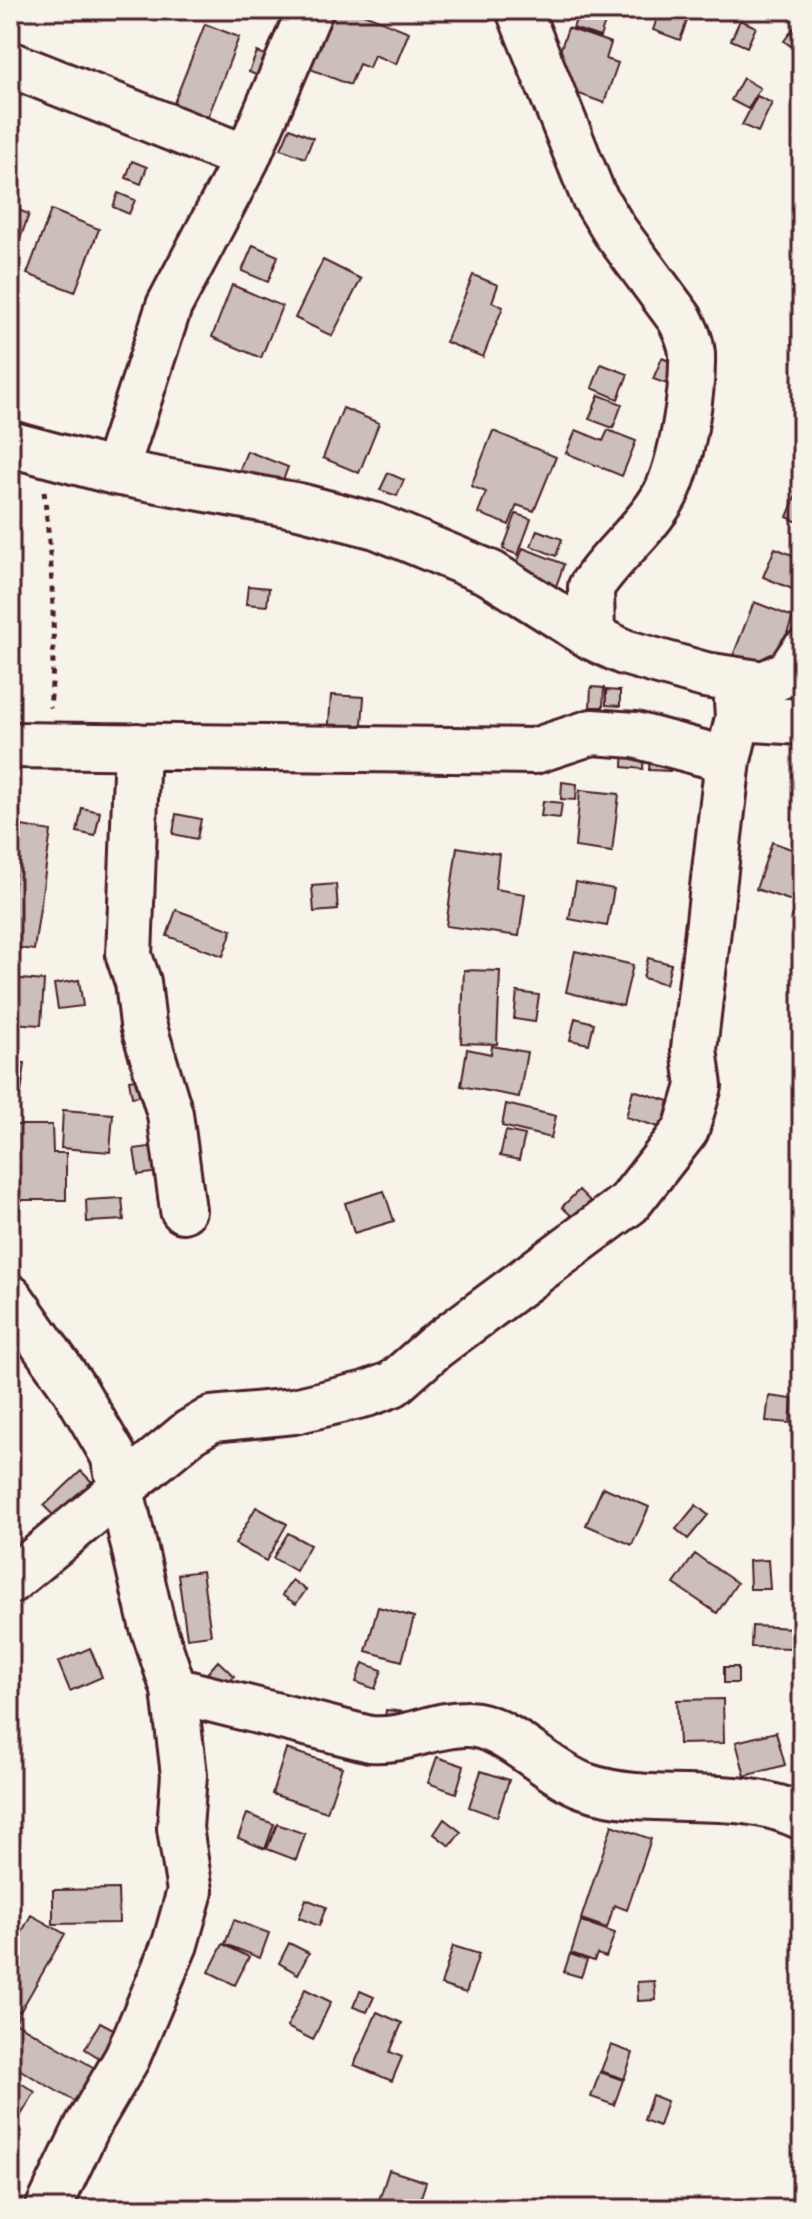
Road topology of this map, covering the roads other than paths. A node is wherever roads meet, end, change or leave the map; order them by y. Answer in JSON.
{"nodes":[{"id":1,"x":310,"y":10,"type":"edge"},
{"id":2,"x":519,"y":10,"type":"edge"},
{"id":3,"x":10,"y":64,"type":"edge"},
{"id":4,"x":247,"y":158,"type":"junction"},
{"id":5,"x":25,"y":448,"type":"edge"},
{"id":6,"x":115,"y":472,"type":"junction"},
{"id":7,"x":592,"y":637,"type":"junction"},
{"id":8,"x":802,"y":653,"type":"edge"},
{"id":9,"x":737,"y":700,"type":"junction"},
{"id":10,"x":802,"y":722,"type":"edge"},
{"id":11,"x":28,"y":745,"type":"edge"},
{"id":12,"x":137,"y":746,"type":"junction"},
{"id":13,"x":728,"y":760,"type":"junction"},
{"id":14,"x":183,"y":1210,"type":"dead end"},
{"id":15,"x":10,"y":1297,"type":"edge"},
{"id":16,"x":123,"y":1489,"type":"junction"},
{"id":17,"x":10,"y":1581,"type":"edge"},
{"id":18,"x":174,"y":1690,"type":"junction"},
{"id":19,"x":802,"y":1817,"type":"edge"},
{"id":20,"x":48,"y":2209,"type":"edge"}],
"edges":[{"from":1,"to":4,"type":"street"},
{"from":2,"to":7,"type":"street"},
{"from":3,"to":4,"type":"street"},
{"from":4,"to":6,"type":"street"},
{"from":5,"to":6,"type":"street"},
{"from":6,"to":7,"type":"street"},
{"from":7,"to":9,"type":"street"},
{"from":8,"to":9,"type":"street"},
{"from":9,"to":10,"type":"street"},
{"from":9,"to":13,"type":"street"},
{"from":11,"to":12,"type":"street"},
{"from":12,"to":13,"type":"street"},
{"from":12,"to":14,"type":"street"},
{"from":13,"to":16,"type":"street"},
{"from":15,"to":16,"type":"street"},
{"from":16,"to":17,"type":"street"},
{"from":16,"to":18,"type":"street"},
{"from":18,"to":19,"type":"street"},
{"from":18,"to":20,"type":"street"}]}
